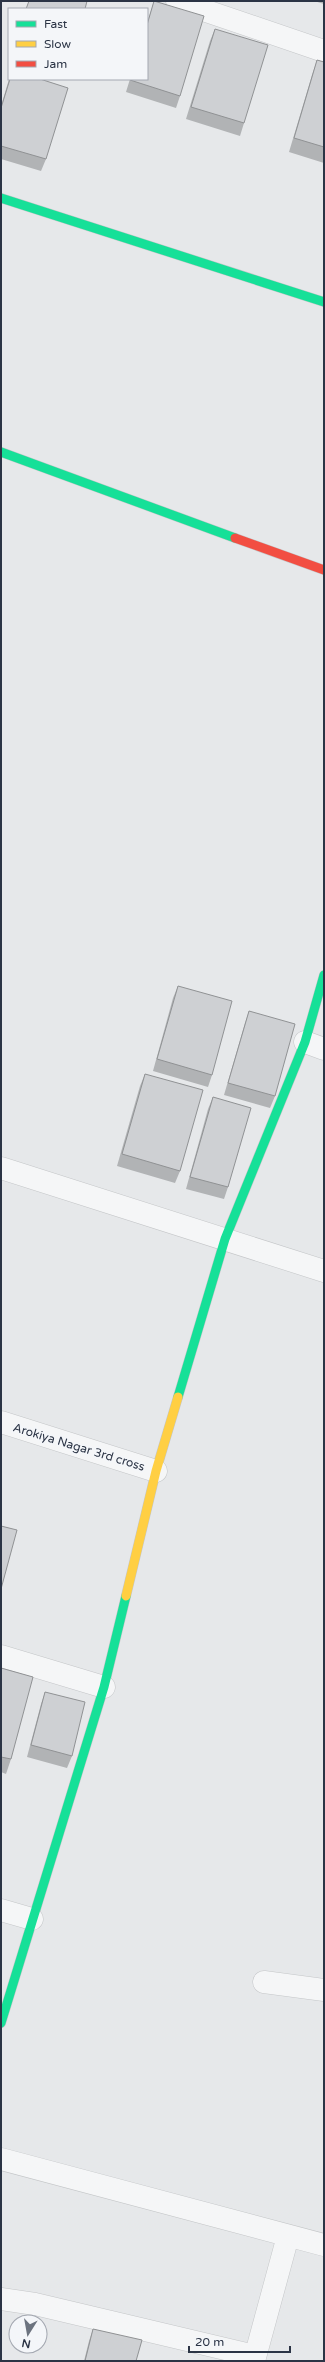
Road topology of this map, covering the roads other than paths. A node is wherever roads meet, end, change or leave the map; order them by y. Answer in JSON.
{"nodes":[{"id":1,"x":177,"y":1,"type":"edge"},
{"id":2,"x":324,"y":51,"type":"edge"},
{"id":3,"x":1,"y":198,"type":"edge"},
{"id":4,"x":324,"y":302,"type":"edge"},
{"id":5,"x":1,"y":452,"type":"edge"},
{"id":6,"x":324,"y":570,"type":"edge"},
{"id":7,"x":324,"y":975,"type":"edge"},
{"id":8,"x":314,"y":1046,"type":"edge"},
{"id":9,"x":1,"y":1168,"type":"edge"},
{"id":10,"x":225,"y":1239,"type":"junction"},
{"id":11,"x":324,"y":1271,"type":"edge"},
{"id":12,"x":1,"y":1422,"type":"edge"},
{"id":13,"x":156,"y":1471,"type":"junction"},
{"id":14,"x":1,"y":1656,"type":"edge"},
{"id":15,"x":104,"y":1687,"type":"junction"},
{"id":16,"x":1,"y":1910,"type":"edge"},
{"id":17,"x":32,"y":1919,"type":"junction"},
{"id":18,"x":264,"y":1982,"type":"dead end"},
{"id":19,"x":324,"y":1990,"type":"edge"},
{"id":20,"x":1,"y":2023,"type":"edge"},
{"id":21,"x":1,"y":2159,"type":"edge"},
{"id":22,"x":288,"y":2236,"type":"junction"},
{"id":23,"x":324,"y":2245,"type":"edge"},
{"id":24,"x":1,"y":2299,"type":"edge"},
{"id":25,"x":255,"y":2359,"type":"edge"}],
"edges":[{"from":1,"to":2,"type":"street"},
{"from":3,"to":4,"type":"street"},
{"from":5,"to":6,"type":"street"},
{"from":7,"to":8,"type":"street"},
{"from":8,"to":10,"type":"street"},
{"from":9,"to":10,"type":"street"},
{"from":10,"to":11,"type":"street"},
{"from":10,"to":13,"type":"street"},
{"from":12,"to":13,"type":"street","name":"Arokiya Nagar 3rd cross"},
{"from":13,"to":15,"type":"street"},
{"from":14,"to":15,"type":"street"},
{"from":15,"to":17,"type":"street"},
{"from":16,"to":17,"type":"street"},
{"from":17,"to":20,"type":"street"},
{"from":18,"to":19,"type":"street"},
{"from":21,"to":22,"type":"street"},
{"from":22,"to":23,"type":"street"},
{"from":22,"to":25,"type":"street"},
{"from":24,"to":25,"type":"street"}]}
